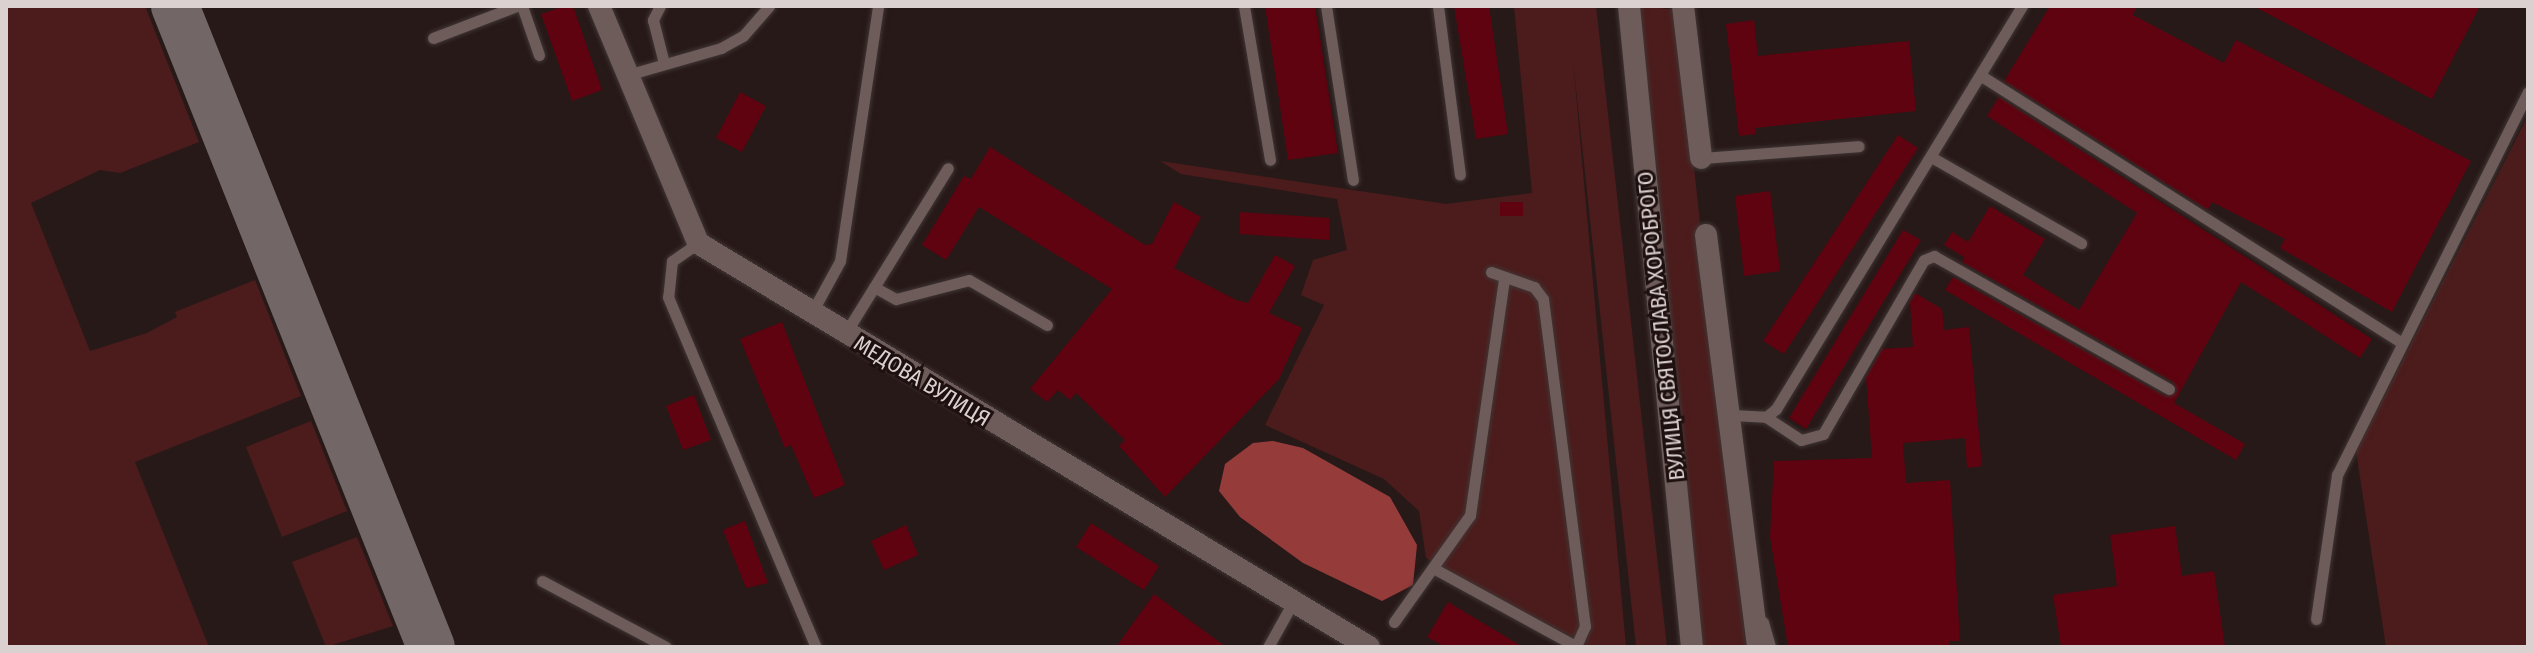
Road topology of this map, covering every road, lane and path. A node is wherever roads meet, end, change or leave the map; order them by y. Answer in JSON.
{"nodes":[{"id":1,"x":520,"y":6,"type":"edge"},
{"id":2,"x":599,"y":6,"type":"edge"},
{"id":3,"x":660,"y":6,"type":"edge"},
{"id":4,"x":769,"y":6,"type":"edge"},
{"id":5,"x":878,"y":6,"type":"edge"},
{"id":6,"x":1244,"y":6,"type":"edge"},
{"id":7,"x":1326,"y":6,"type":"edge"},
{"id":8,"x":1438,"y":6,"type":"edge"},
{"id":9,"x":1629,"y":6,"type":"edge"},
{"id":10,"x":1683,"y":6,"type":"edge"},
{"id":11,"x":2022,"y":6,"type":"edge"},
{"id":12,"x":433,"y":38,"type":"dead end"},
{"id":13,"x":539,"y":55,"type":"dead end"},
{"id":14,"x":664,"y":63,"type":"junction"},
{"id":15,"x":627,"y":75,"type":"junction"},
{"id":16,"x":1983,"y":77,"type":"junction"},
{"id":17,"x":2528,"y":92,"type":"edge"},
{"id":18,"x":1859,"y":146,"type":"dead end"},
{"id":19,"x":1701,"y":158,"type":"joint"},
{"id":20,"x":1933,"y":158,"type":"junction"},
{"id":21,"x":1270,"y":160,"type":"dead end"},
{"id":22,"x":948,"y":168,"type":"dead end"},
{"id":23,"x":1460,"y":175,"type":"dead end"},
{"id":24,"x":1353,"y":180,"type":"dead end"},
{"id":25,"x":1706,"y":235,"type":"dead end"},
{"id":26,"x":698,"y":243,"type":"junction"},
{"id":27,"x":2081,"y":243,"type":"dead end"},
{"id":28,"x":1491,"y":272,"type":"dead end"},
{"id":29,"x":1504,"y":280,"type":"junction"},
{"id":30,"x":874,"y":287,"type":"junction"},
{"id":31,"x":811,"y":314,"type":"junction"},
{"id":32,"x":1047,"y":325,"type":"dead end"},
{"id":33,"x":845,"y":335,"type":"junction"},
{"id":34,"x":2399,"y":341,"type":"junction"},
{"id":35,"x":2169,"y":389,"type":"dead end"},
{"id":36,"x":1731,"y":415,"type":"junction"},
{"id":37,"x":1766,"y":417,"type":"junction"},
{"id":38,"x":1433,"y":568,"type":"junction"},
{"id":39,"x":542,"y":581,"type":"dead end"},
{"id":40,"x":1751,"y":588,"type":"junction"},
{"id":41,"x":1293,"y":602,"type":"junction"},
{"id":42,"x":2316,"y":619,"type":"dead end"},
{"id":43,"x":1394,"y":622,"type":"dead end"},
{"id":44,"x":1576,"y":646,"type":"edge"},
{"id":45,"x":666,"y":647,"type":"edge"},
{"id":46,"x":816,"y":647,"type":"edge"},
{"id":47,"x":1268,"y":647,"type":"edge"},
{"id":48,"x":1369,"y":647,"type":"edge"},
{"id":49,"x":1692,"y":647,"type":"edge"},
{"id":50,"x":1758,"y":647,"type":"edge"},
{"id":51,"x":1770,"y":647,"type":"edge"}],
"edges":[{"from":1,"to":12,"type":"lane"},
{"from":1,"to":13,"type":"lane"},
{"from":2,"to":15,"type":"street"},
{"from":3,"to":14,"type":"lane"},
{"from":4,"to":14,"type":"lane"},
{"from":5,"to":31,"type":"lane"},
{"from":6,"to":21,"type":"lane"},
{"from":7,"to":24,"type":"lane"},
{"from":8,"to":23,"type":"lane"},
{"from":9,"to":49,"type":"street","name":"ВУЛИЦЯ СВЯТОСЛАВА ХОРОБРОГО"},
{"from":10,"to":19,"type":"street"},
{"from":11,"to":16,"type":"lane"},
{"from":14,"to":15,"type":"lane"},
{"from":15,"to":26,"type":"street"},
{"from":16,"to":20,"type":"lane"},
{"from":16,"to":34,"type":"lane"},
{"from":17,"to":34,"type":"lane"},
{"from":18,"to":19,"type":"lane"},
{"from":20,"to":27,"type":"lane"},
{"from":20,"to":37,"type":"lane"},
{"from":22,"to":30,"type":"lane"},
{"from":25,"to":36,"type":"street"},
{"from":26,"to":31,"type":"street","name":"МЕДОВА ВУЛИЦЯ"},
{"from":26,"to":46,"type":"lane"},
{"from":28,"to":29,"type":"lane"},
{"from":29,"to":38,"type":"lane"},
{"from":29,"to":44,"type":"lane"},
{"from":30,"to":32,"type":"lane"},
{"from":30,"to":33,"type":"lane"},
{"from":31,"to":33,"type":"street","name":"МЕДОВА ВУЛИЦЯ"},
{"from":33,"to":41,"type":"street","name":"МЕДОВА ВУЛИЦЯ"},
{"from":34,"to":42,"type":"lane"},
{"from":35,"to":37,"type":"lane"},
{"from":36,"to":37,"type":"lane"},
{"from":36,"to":40,"type":"street"},
{"from":38,"to":43,"type":"lane"},
{"from":38,"to":44,"type":"lane"},
{"from":39,"to":45,"type":"lane"},
{"from":40,"to":50,"type":"street"},
{"from":40,"to":51,"type":"lane"},
{"from":41,"to":47,"type":"lane"},
{"from":41,"to":48,"type":"street","name":"МЕДОВА ВУЛИЦЯ"}]}
